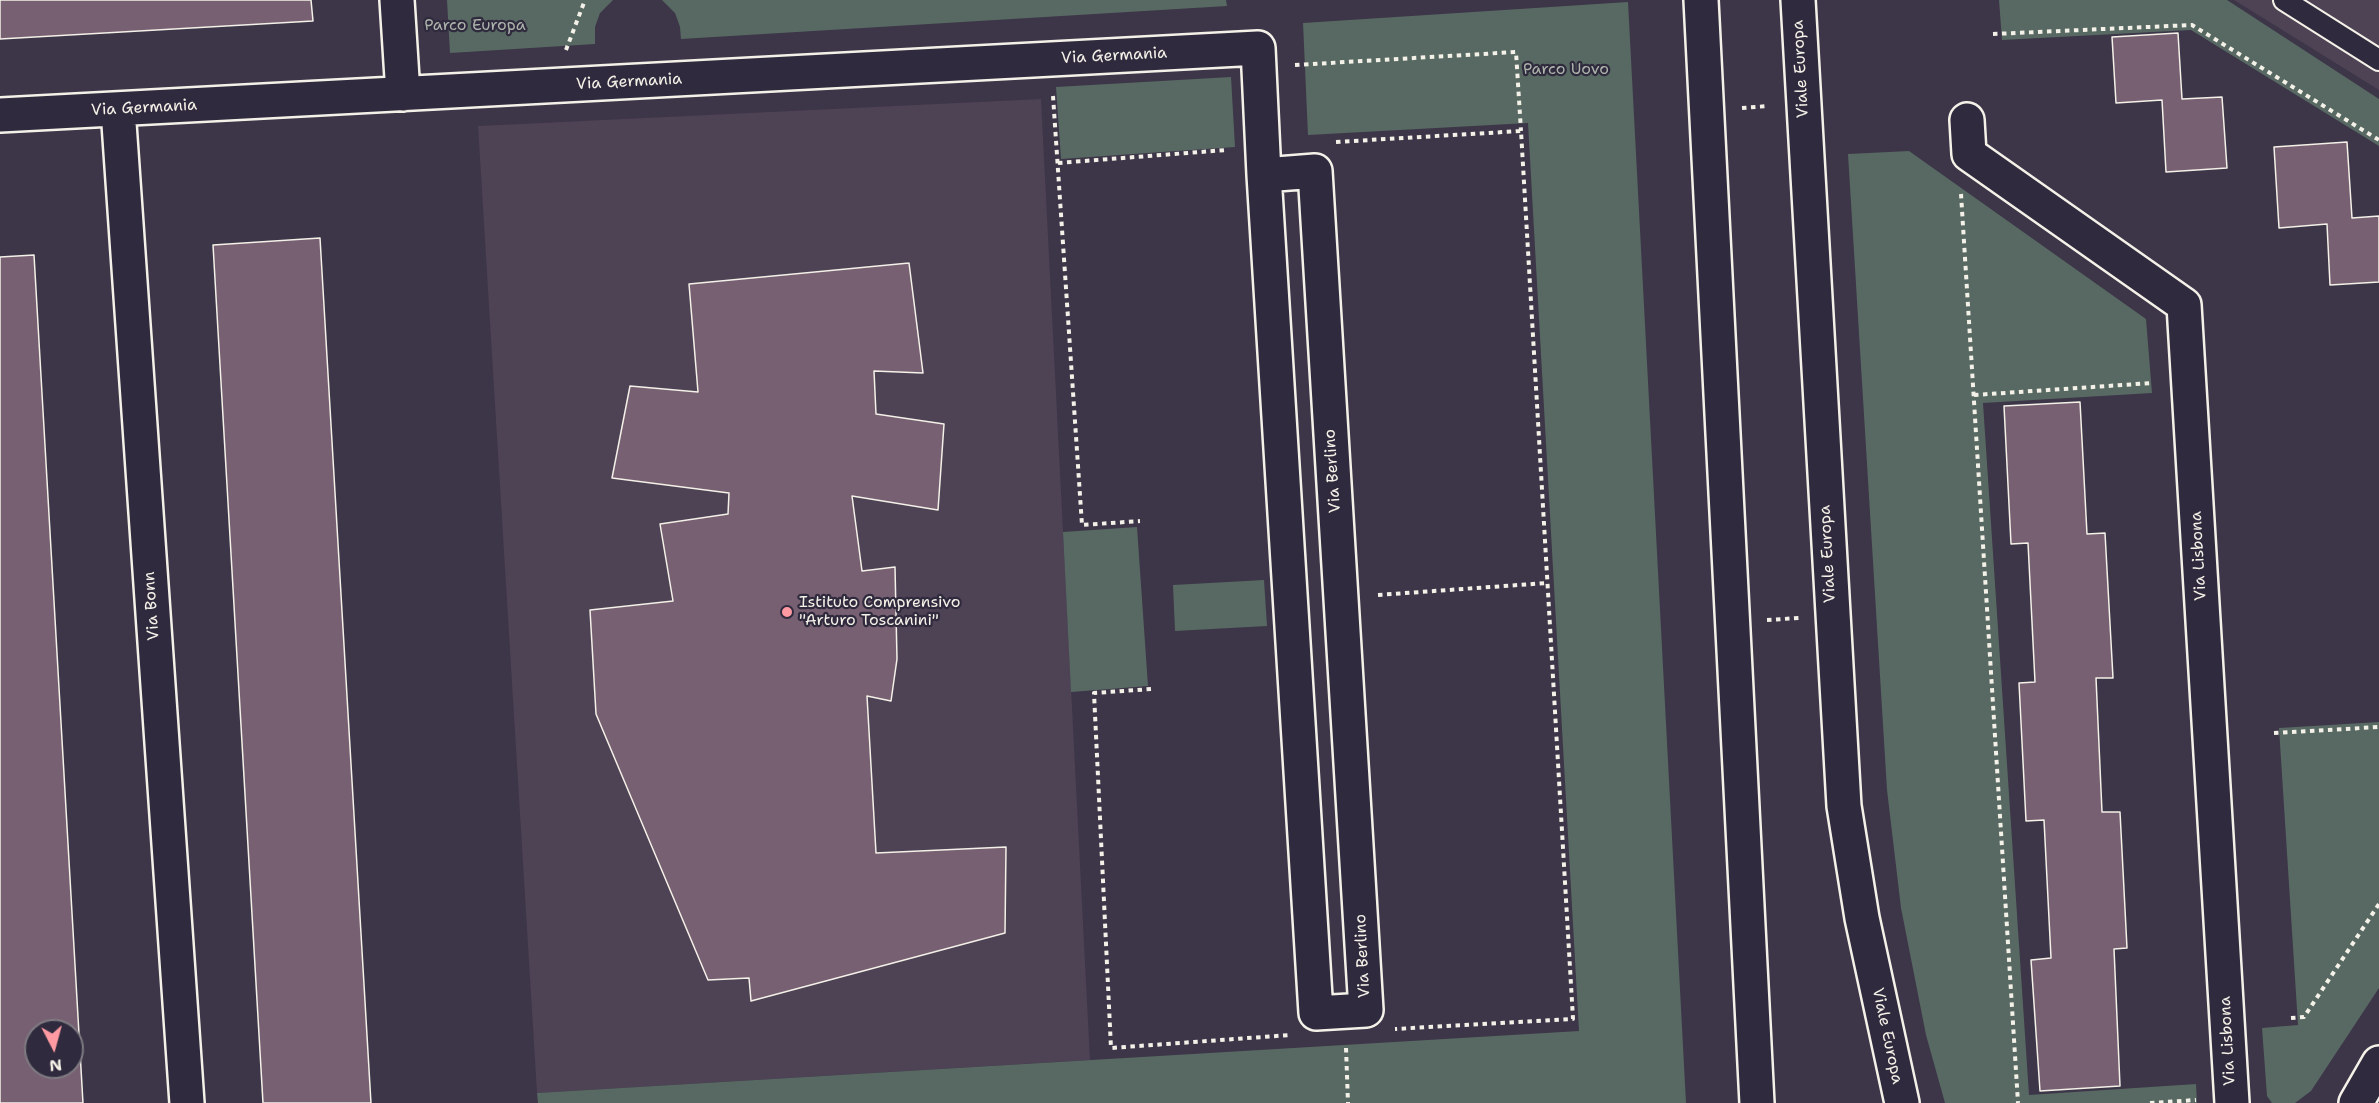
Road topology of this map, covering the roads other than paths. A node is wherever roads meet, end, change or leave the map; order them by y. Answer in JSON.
{"nodes":[{"id":1,"x":397,"y":0,"type":"edge"},
{"id":2,"x":1701,"y":0,"type":"edge"},
{"id":3,"x":1798,"y":0,"type":"edge"},
{"id":4,"x":2284,"y":0,"type":"edge"},
{"id":5,"x":1258,"y":48,"type":"joint"},
{"id":6,"x":2379,"y":60,"type":"edge"},
{"id":7,"x":403,"y":94,"type":"junction"},
{"id":8,"x":118,"y":109,"type":"junction"},
{"id":9,"x":0,"y":116,"type":"edge"},
{"id":10,"x":1967,"y":120,"type":"dead end"},
{"id":11,"x":1264,"y":175,"type":"junction"},
{"id":12,"x":2379,"y":1063,"type":"edge"},
{"id":13,"x":2219,"y":1101,"type":"edge"},
{"id":14,"x":187,"y":1103,"type":"edge"},
{"id":15,"x":1757,"y":1103,"type":"edge"},
{"id":16,"x":1902,"y":1103,"type":"edge"},
{"id":17,"x":2356,"y":1103,"type":"edge"}],
"edges":[{"from":1,"to":7,"type":"street"},
{"from":2,"to":15,"type":"street"},
{"from":3,"to":16,"type":"street","name":"Viale Europa"},
{"from":4,"to":6,"type":"lane"},
{"from":5,"to":7,"type":"street","name":"Via Germania"},
{"from":5,"to":11,"type":"street","name":"Via Berlino"},
{"from":7,"to":8,"type":"street","name":"Via Germania"},
{"from":8,"to":9,"type":"street","name":"Via Germania"},
{"from":8,"to":14,"type":"street","name":"Via Bonn"},
{"from":10,"to":13,"type":"street","name":"Via Lisbona"},
{"from":11,"to":11,"type":"street","name":"Via Berlino"},
{"from":12,"to":17,"type":"street"}]}
